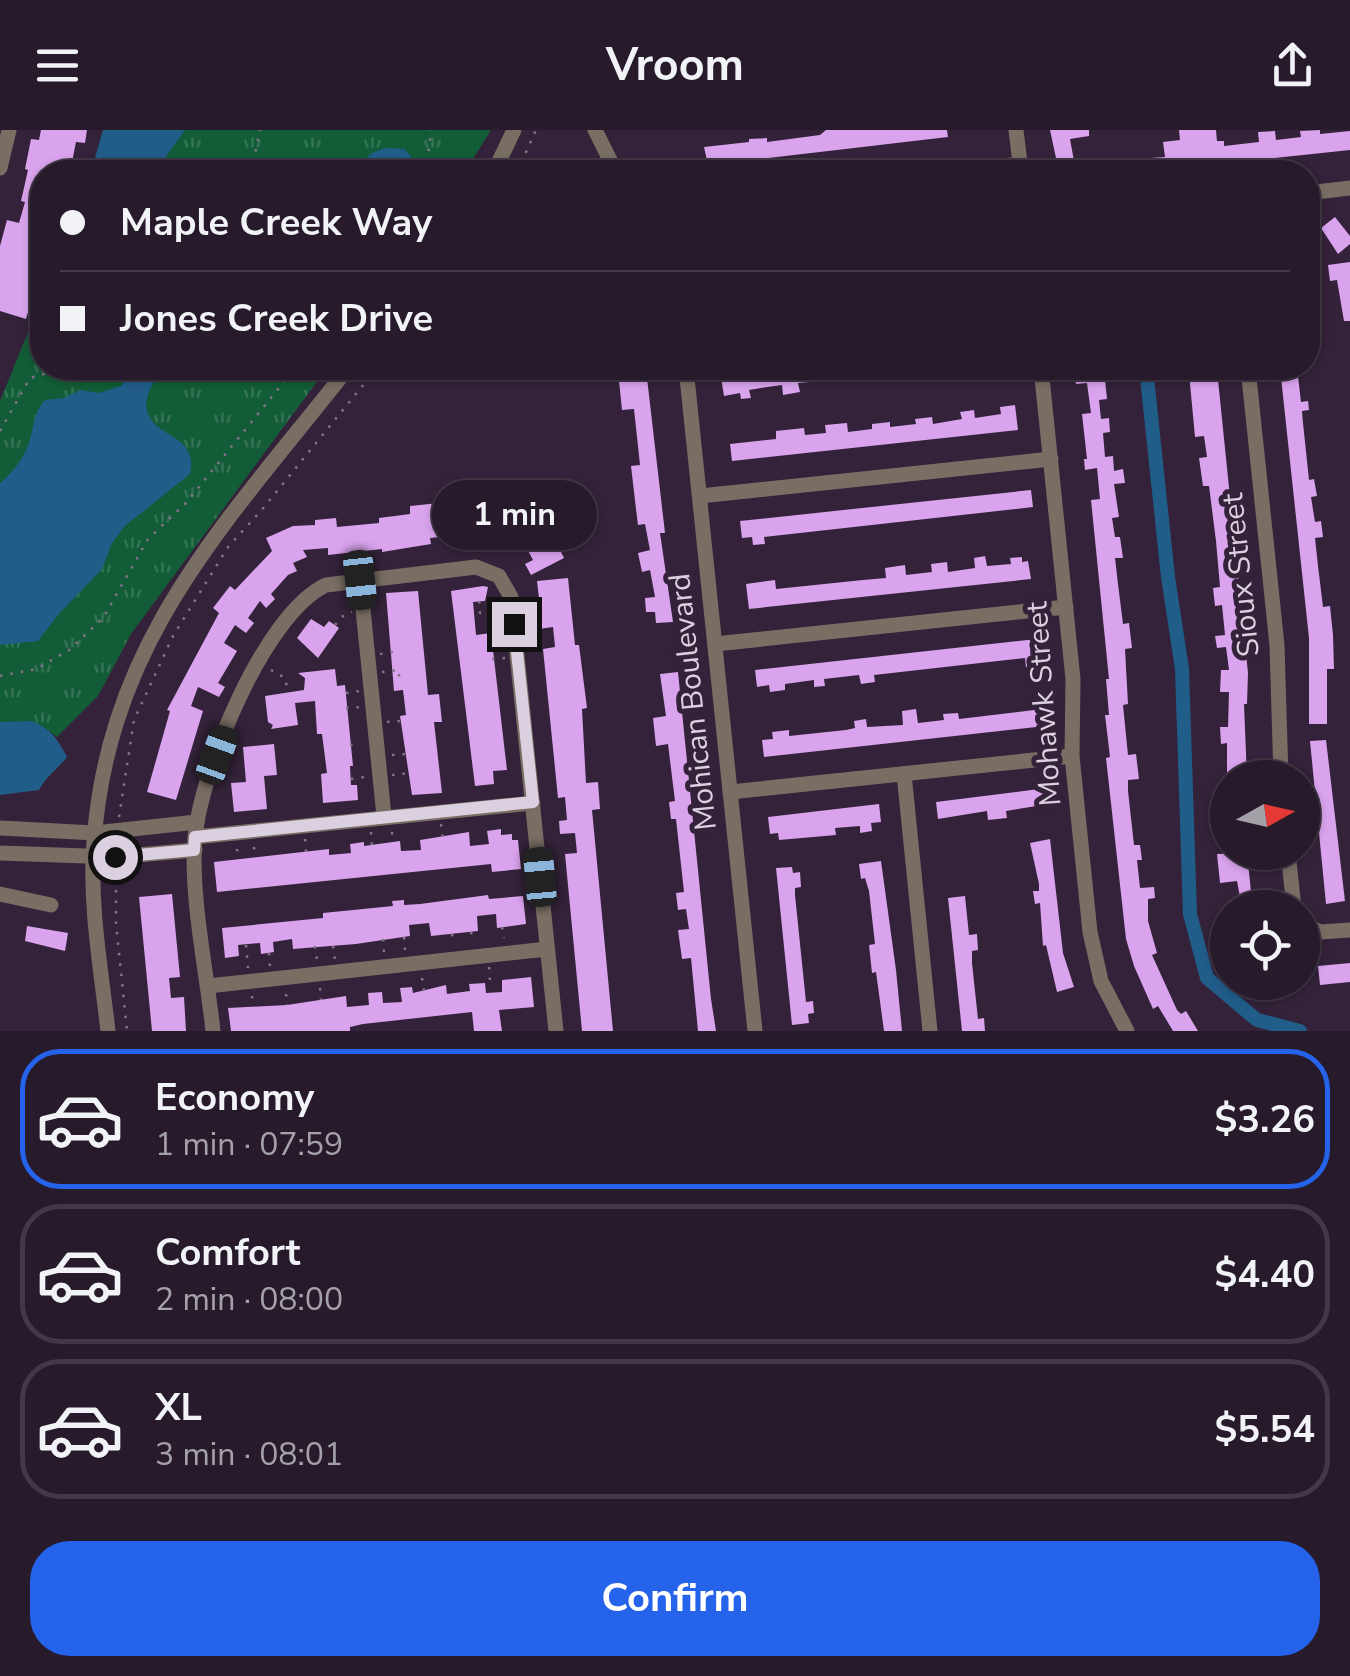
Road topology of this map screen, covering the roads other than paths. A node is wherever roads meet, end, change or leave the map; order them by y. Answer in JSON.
{"nodes":[{"id":1,"x":9,"y":130,"type":"edge"},
{"id":2,"x":514,"y":130,"type":"edge"},
{"id":3,"x":596,"y":130,"type":"edge"},
{"id":4,"x":1016,"y":130,"type":"edge"},
{"id":5,"x":500,"y":160,"type":"edge"},
{"id":6,"x":610,"y":160,"type":"edge"},
{"id":7,"x":1019,"y":160,"type":"edge"},
{"id":8,"x":0,"y":168,"type":"edge"},
{"id":9,"x":1350,"y":188,"type":"edge"},
{"id":10,"x":1320,"y":191,"type":"edge"},
{"id":11,"x":339,"y":380,"type":"edge"},
{"id":12,"x":687,"y":380,"type":"edge"},
{"id":13,"x":1042,"y":380,"type":"edge"},
{"id":14,"x":1249,"y":380,"type":"edge"},
{"id":15,"x":1051,"y":459,"type":"junction"},
{"id":16,"x":700,"y":496,"type":"junction"},
{"id":17,"x":360,"y":580,"type":"junction"},
{"id":18,"x":1066,"y":607,"type":"junction"},
{"id":19,"x":715,"y":644,"type":"junction"},
{"id":20,"x":1072,"y":756,"type":"junction"},
{"id":21,"x":1280,"y":760,"type":"edge"},
{"id":22,"x":904,"y":774,"type":"junction"},
{"id":23,"x":730,"y":792,"type":"junction"},
{"id":24,"x":533,"y":802,"type":"junction"},
{"id":25,"x":384,"y":816,"type":"junction"},
{"id":26,"x":0,"y":828,"type":"edge"},
{"id":27,"x":95,"y":833,"type":"junction"},
{"id":28,"x":196,"y":836,"type":"junction"},
{"id":29,"x":0,"y":853,"type":"edge"},
{"id":30,"x":94,"y":855,"type":"junction"},
{"id":31,"x":0,"y":894,"type":"edge"},
{"id":32,"x":50,"y":905,"type":"dead end"},
{"id":33,"x":1350,"y":930,"type":"edge"},
{"id":34,"x":1320,"y":932,"type":"edge"},
{"id":35,"x":547,"y":949,"type":"junction"},
{"id":36,"x":208,"y":986,"type":"junction"},
{"id":37,"x":108,"y":1031,"type":"edge"},
{"id":38,"x":212,"y":1031,"type":"edge"},
{"id":39,"x":556,"y":1031,"type":"edge"},
{"id":40,"x":755,"y":1031,"type":"edge"},
{"id":41,"x":930,"y":1031,"type":"edge"},
{"id":42,"x":1127,"y":1031,"type":"edge"}],
"edges":[{"from":1,"to":8,"type":"street"},
{"from":2,"to":5,"type":"street"},
{"from":3,"to":6,"type":"street"},
{"from":4,"to":7,"type":"street"},
{"from":9,"to":10,"type":"street"},
{"from":11,"to":27,"type":"street"},
{"from":12,"to":16,"type":"street","name":"Mohican Boulevard"},
{"from":13,"to":15,"type":"street","name":"Mohawk Street"},
{"from":14,"to":21,"type":"street","name":"Sioux Street"},
{"from":15,"to":16,"type":"street"},
{"from":15,"to":18,"type":"street","name":"Mohawk Street"},
{"from":16,"to":19,"type":"street","name":"Mohican Boulevard"},
{"from":17,"to":24,"type":"street"},
{"from":17,"to":25,"type":"street"},
{"from":17,"to":28,"type":"street"},
{"from":18,"to":19,"type":"street"},
{"from":18,"to":20,"type":"street","name":"Mohawk Street"},
{"from":19,"to":23,"type":"street","name":"Mohican Boulevard"},
{"from":20,"to":22,"type":"street"},
{"from":20,"to":42,"type":"street","name":"Mohawk Street"},
{"from":22,"to":23,"type":"street"},
{"from":22,"to":41,"type":"street"},
{"from":23,"to":40,"type":"street","name":"Mohican Boulevard"},
{"from":24,"to":25,"type":"street"},
{"from":24,"to":35,"type":"street"},
{"from":25,"to":28,"type":"street"},
{"from":26,"to":27,"type":"street"},
{"from":27,"to":28,"type":"street"},
{"from":27,"to":30,"type":"street"},
{"from":28,"to":30,"type":"street"},
{"from":28,"to":36,"type":"street"},
{"from":29,"to":30,"type":"street"},
{"from":30,"to":37,"type":"street"},
{"from":31,"to":32,"type":"street"},
{"from":33,"to":34,"type":"street"},
{"from":35,"to":36,"type":"street"},
{"from":35,"to":39,"type":"street"},
{"from":36,"to":38,"type":"street"}]}
